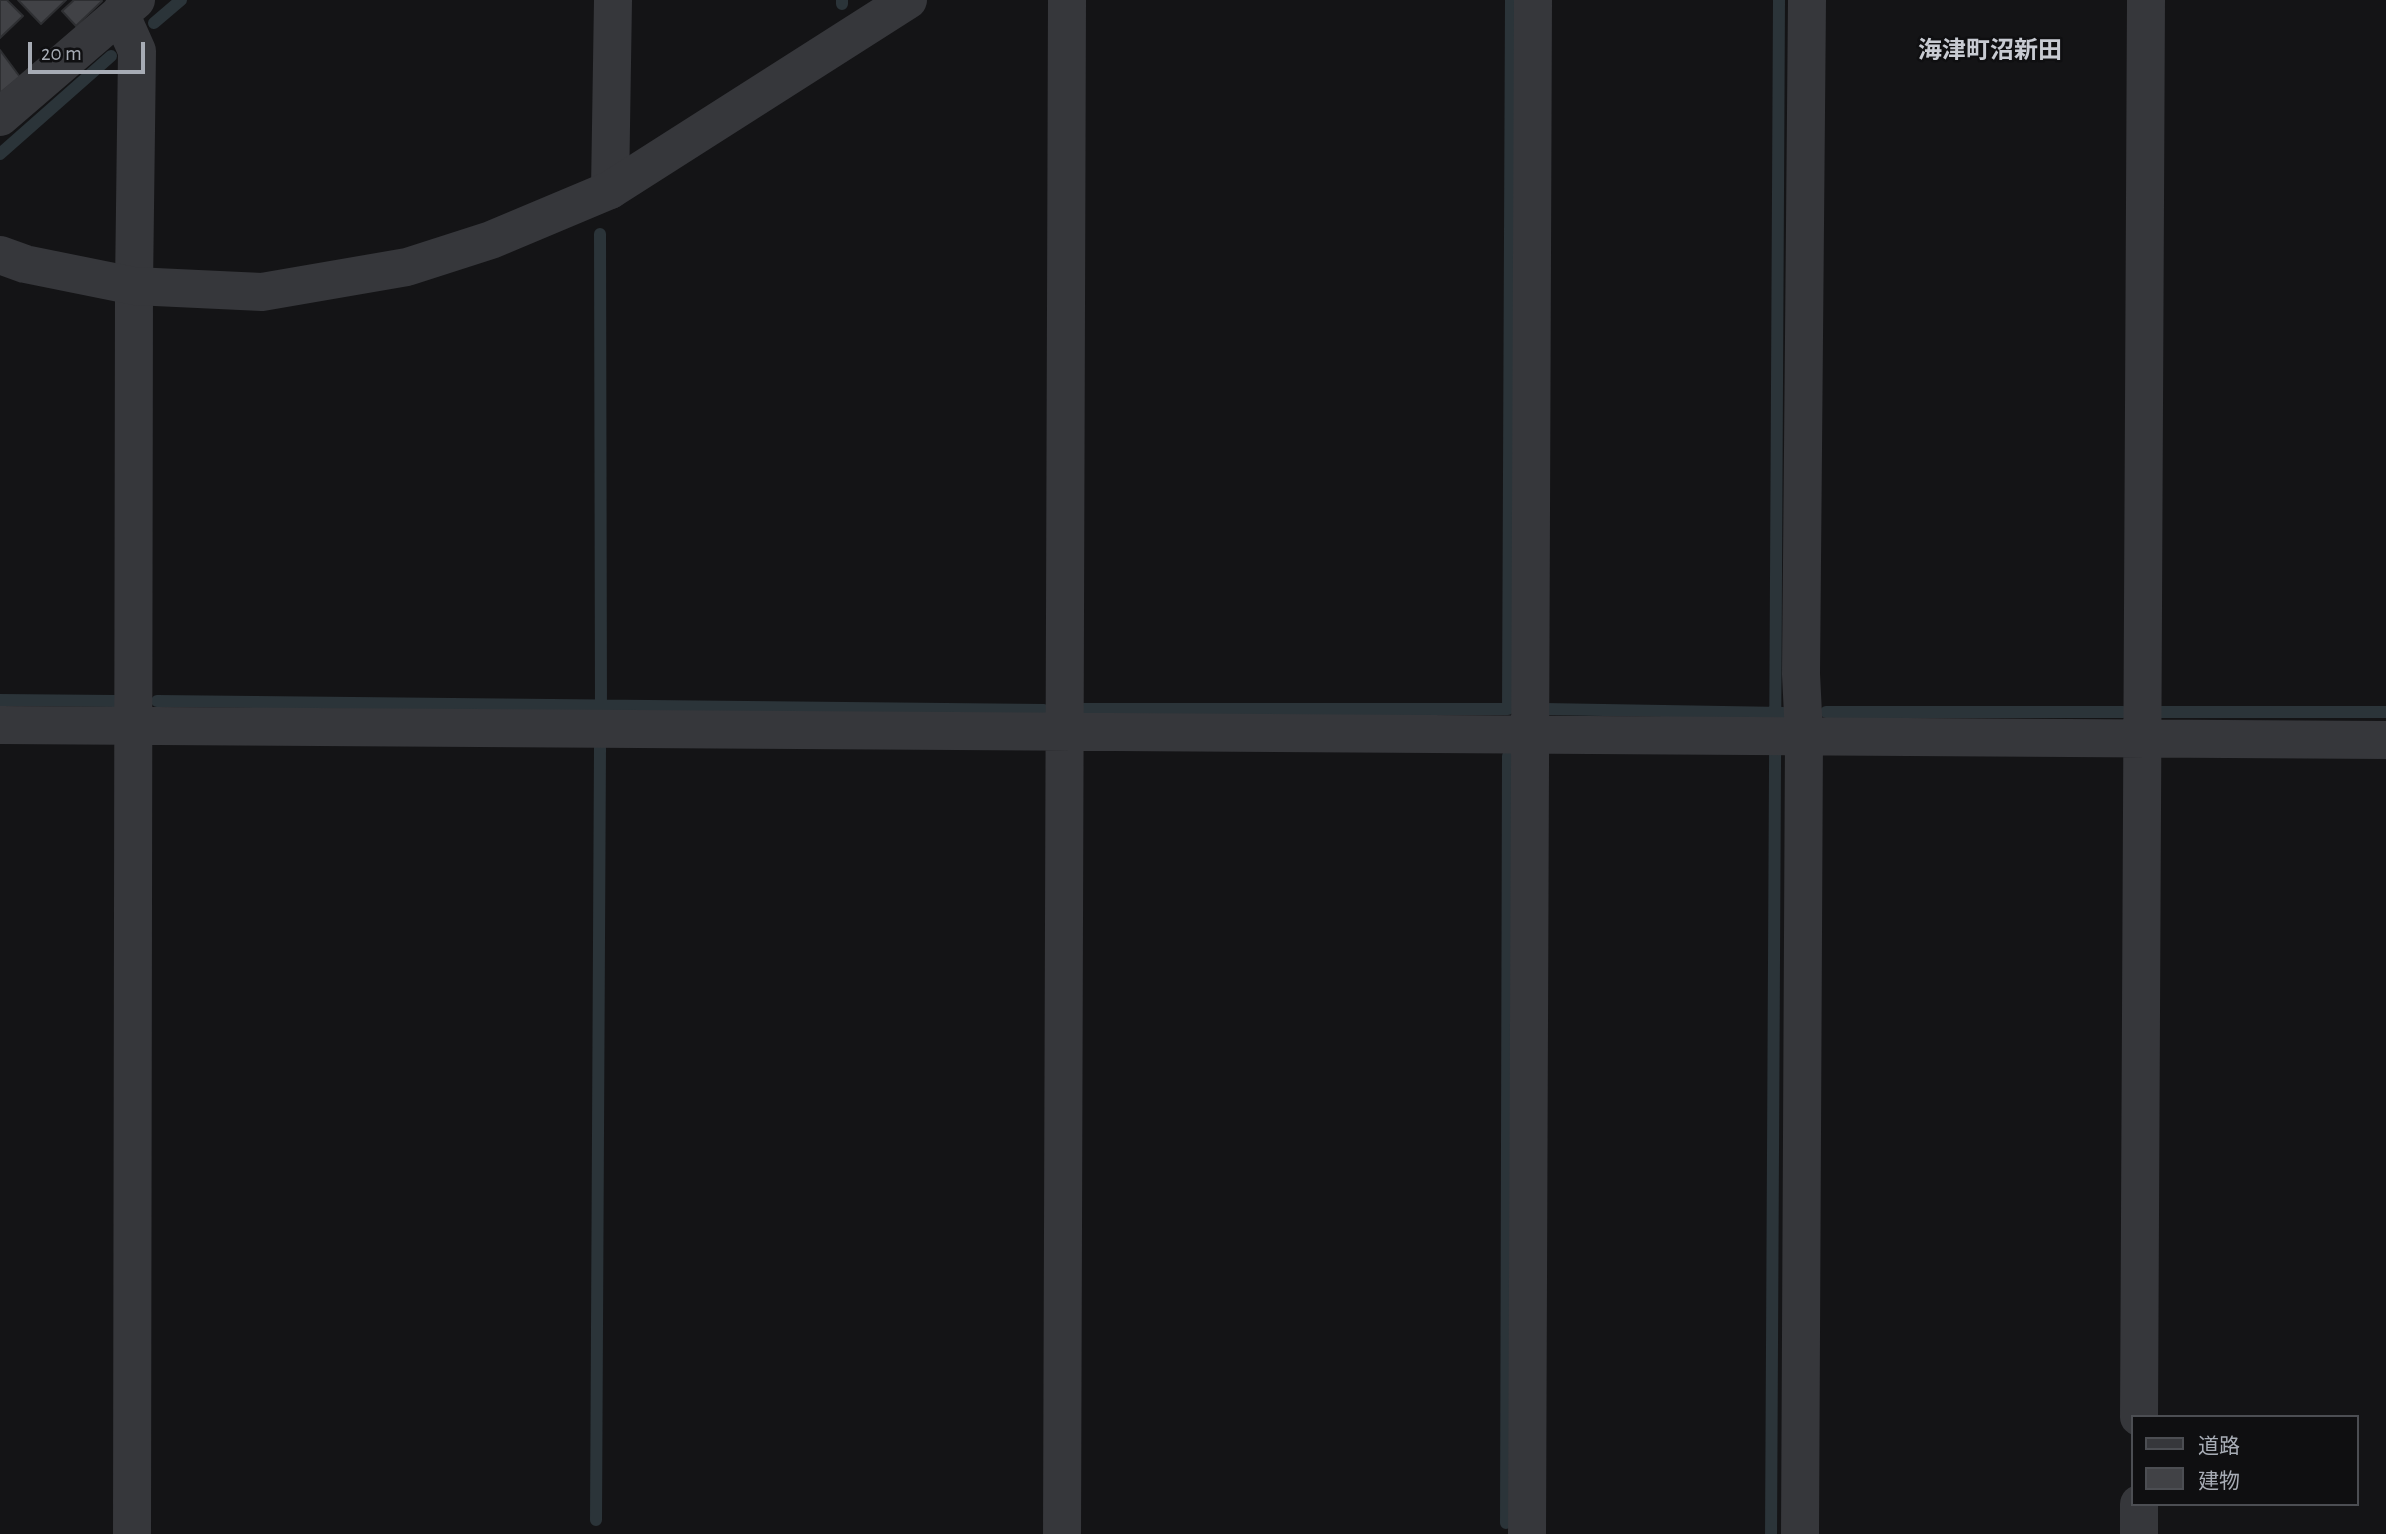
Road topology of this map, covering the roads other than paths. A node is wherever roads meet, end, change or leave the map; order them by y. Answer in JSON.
{"nodes":[{"id":1,"x":613,"y":0,"type":"edge"},
{"id":2,"x":908,"y":0,"type":"edge"},
{"id":3,"x":1067,"y":0,"type":"edge"},
{"id":4,"x":1533,"y":0,"type":"edge"},
{"id":5,"x":1807,"y":0,"type":"edge"},
{"id":6,"x":2146,"y":0,"type":"edge"},
{"id":7,"x":128,"y":7,"type":"edge"},
{"id":8,"x":0,"y":117,"type":"edge"},
{"id":9,"x":610,"y":190,"type":"junction"},
{"id":10,"x":0,"y":255,"type":"edge"},
{"id":11,"x":134,"y":286,"type":"junction"},
{"id":12,"x":0,"y":726,"type":"edge"},
{"id":13,"x":132,"y":726,"type":"junction"},
{"id":14,"x":1065,"y":732,"type":"junction"},
{"id":15,"x":1530,"y":735,"type":"junction"},
{"id":16,"x":1787,"y":735,"type":"junction"},
{"id":17,"x":2143,"y":739,"type":"junction"},
{"id":18,"x":2386,"y":740,"type":"edge"},
{"id":19,"x":2140,"y":1415,"type":"edge"},
{"id":20,"x":2139,"y":1506,"type":"edge"},
{"id":21,"x":132,"y":1534,"type":"edge"},
{"id":22,"x":1062,"y":1534,"type":"edge"},
{"id":23,"x":1527,"y":1534,"type":"edge"},
{"id":24,"x":1800,"y":1534,"type":"edge"},
{"id":25,"x":2139,"y":1534,"type":"edge"}],
"edges":[{"from":1,"to":9,"type":"street"},
{"from":2,"to":9,"type":"street"},
{"from":3,"to":14,"type":"street"},
{"from":4,"to":15,"type":"street"},
{"from":5,"to":16,"type":"street"},
{"from":6,"to":17,"type":"street"},
{"from":7,"to":8,"type":"street"},
{"from":7,"to":11,"type":"street"},
{"from":9,"to":11,"type":"street"},
{"from":10,"to":11,"type":"street"},
{"from":11,"to":13,"type":"street"},
{"from":12,"to":13,"type":"street"},
{"from":13,"to":14,"type":"street"},
{"from":13,"to":21,"type":"street"},
{"from":14,"to":15,"type":"street"},
{"from":14,"to":22,"type":"street"},
{"from":15,"to":16,"type":"street"},
{"from":15,"to":23,"type":"street"},
{"from":16,"to":17,"type":"street"},
{"from":16,"to":24,"type":"street"},
{"from":17,"to":18,"type":"street"},
{"from":17,"to":19,"type":"street"},
{"from":20,"to":25,"type":"street"}]}
